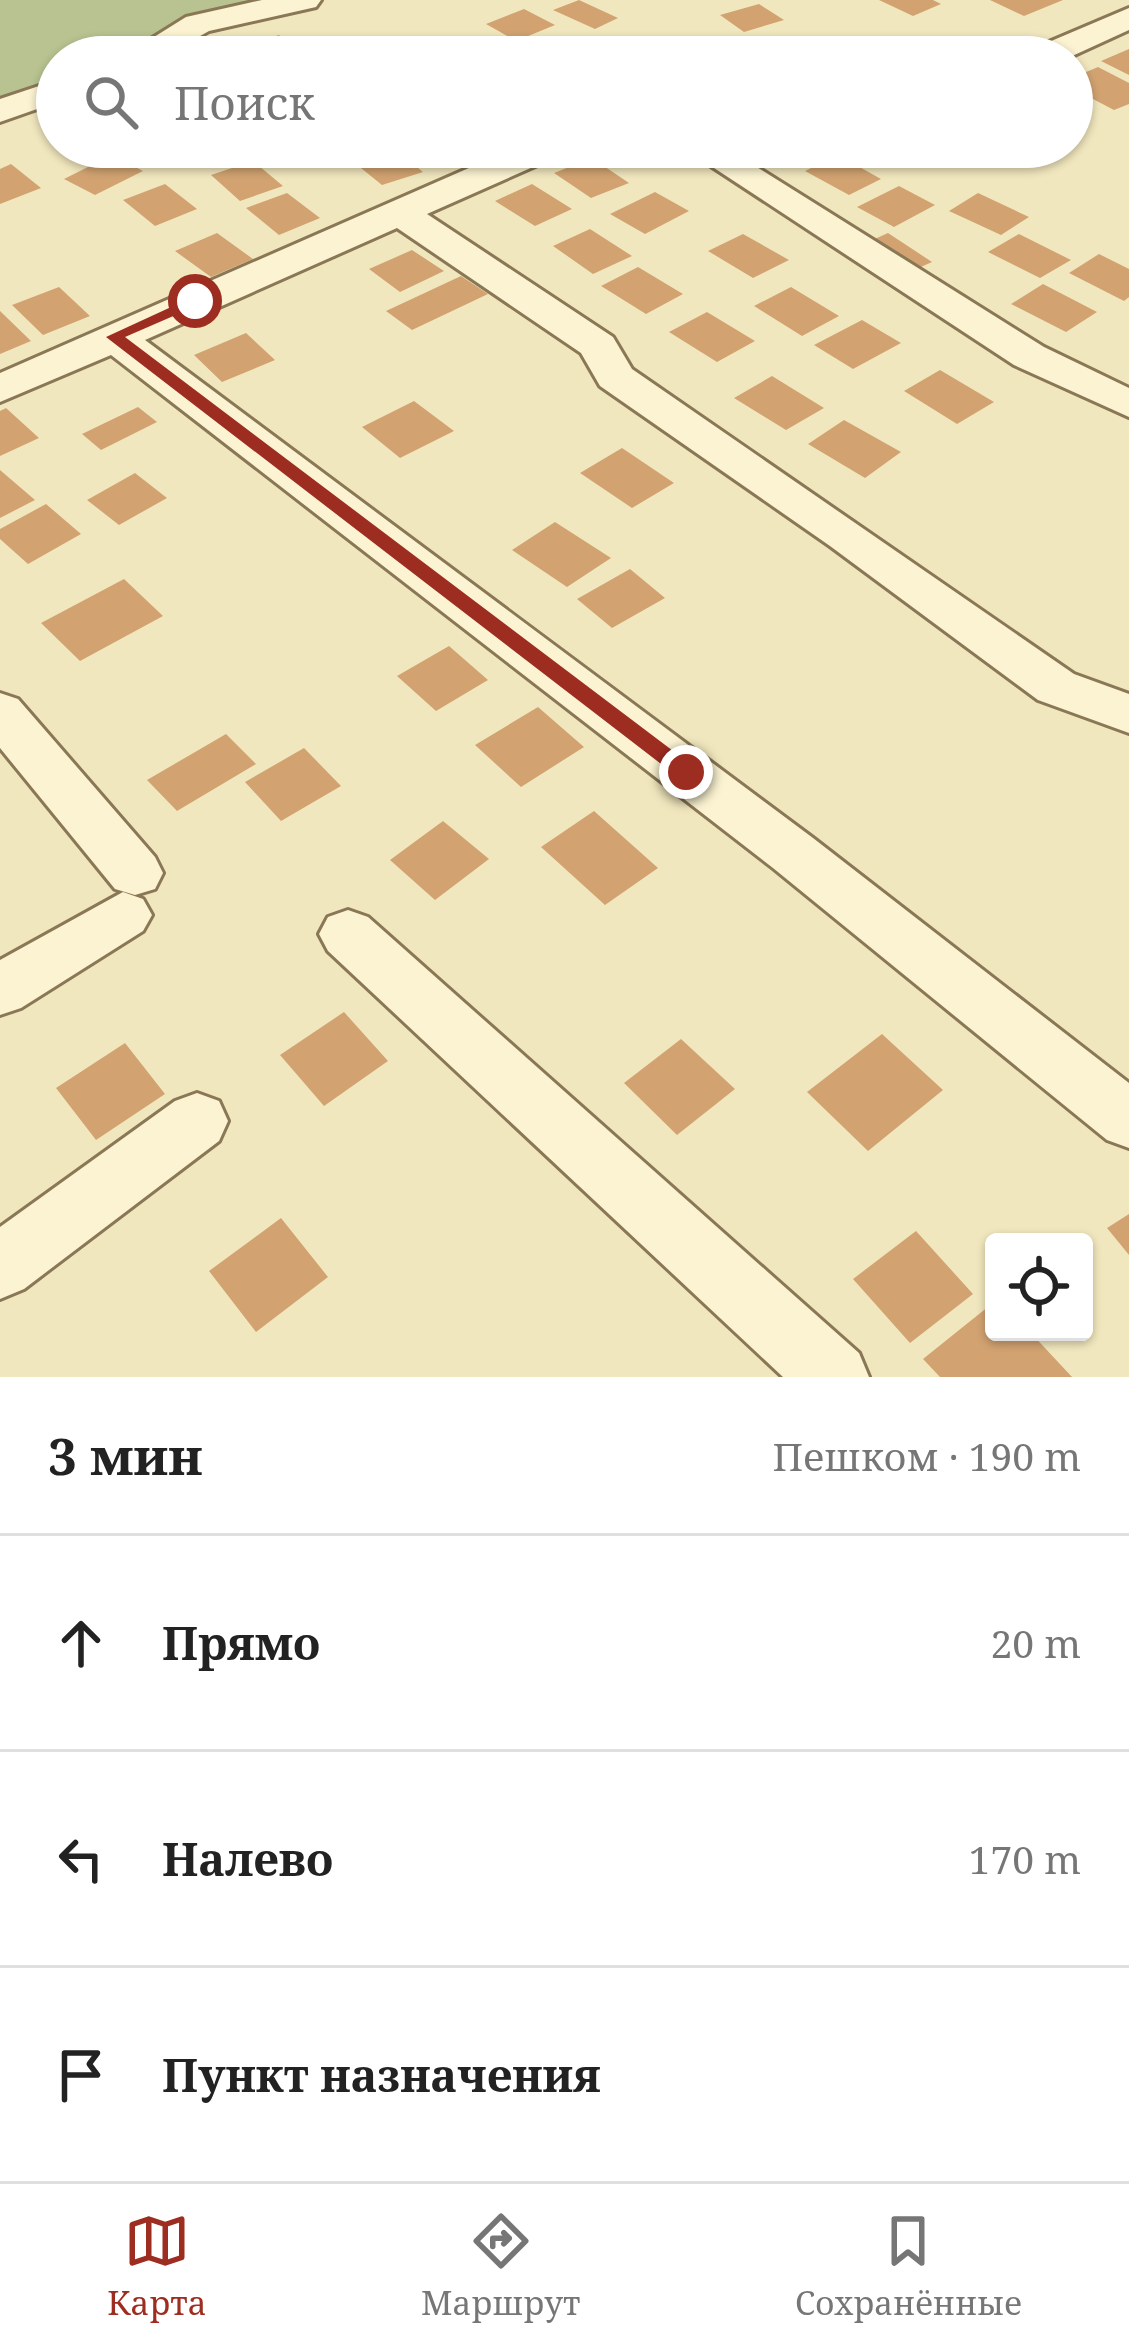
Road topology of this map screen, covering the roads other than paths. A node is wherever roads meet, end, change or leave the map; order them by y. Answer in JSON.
{"nodes":[{"id":1,"x":305,"y":0,"type":"edge"},
{"id":2,"x":346,"y":0,"type":"edge"},
{"id":3,"x":1129,"y":18,"type":"edge"},
{"id":4,"x":169,"y":36,"type":"edge"},
{"id":5,"x":240,"y":36,"type":"edge"},
{"id":6,"x":1089,"y":36,"type":"edge"},
{"id":7,"x":36,"y":98,"type":"edge"},
{"id":8,"x":0,"y":111,"type":"edge"},
{"id":9,"x":499,"y":168,"type":"edge"},
{"id":10,"x":733,"y":168,"type":"edge"},
{"id":11,"x":399,"y":212,"type":"junction"},
{"id":12,"x":114,"y":337,"type":"junction"},
{"id":13,"x":0,"y":388,"type":"edge"},
{"id":14,"x":1129,"y":404,"type":"edge"},
{"id":15,"x":0,"y":712,"type":"edge"},
{"id":16,"x":1129,"y":714,"type":"edge"},
{"id":17,"x":348,"y":934,"type":"dead end"},
{"id":18,"x":0,"y":989,"type":"edge"},
{"id":19,"x":1129,"y":1120,"type":"edge"},
{"id":20,"x":197,"y":1121,"type":"dead end"},
{"id":21,"x":0,"y":1267,"type":"edge"},
{"id":22,"x":834,"y":1377,"type":"edge"}],
"edges":[{"from":1,"to":4,"type":"street"},
{"from":2,"to":5,"type":"street"},
{"from":3,"to":6,"type":"street"},
{"from":7,"to":8,"type":"street"},
{"from":9,"to":11,"type":"street"},
{"from":10,"to":14,"type":"street"},
{"from":11,"to":12,"type":"street"},
{"from":11,"to":16,"type":"street"},
{"from":12,"to":13,"type":"street"},
{"from":12,"to":19,"type":"street"},
{"from":15,"to":18,"type":"street"},
{"from":17,"to":22,"type":"street"},
{"from":20,"to":21,"type":"street"}]}
